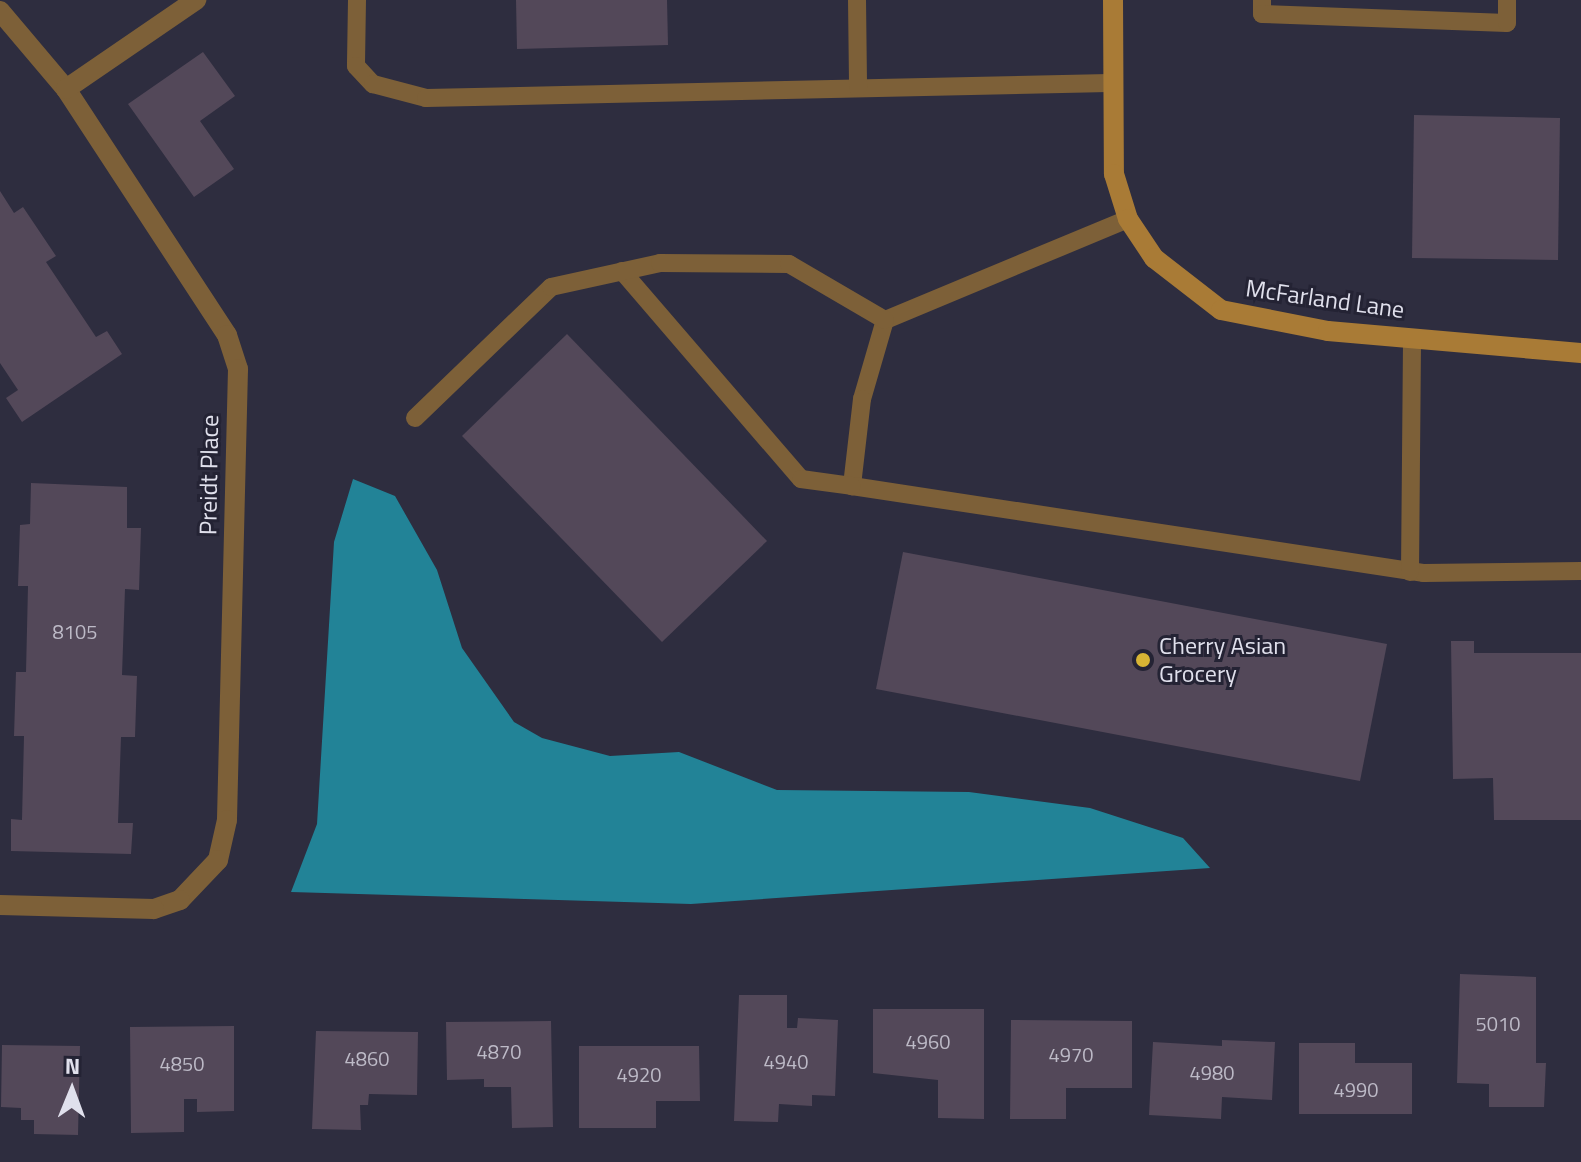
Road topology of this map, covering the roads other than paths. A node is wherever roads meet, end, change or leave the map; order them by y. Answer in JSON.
{"nodes":[{"id":1,"x":196,"y":0,"type":"edge"},
{"id":2,"x":357,"y":0,"type":"edge"},
{"id":3,"x":857,"y":0,"type":"edge"},
{"id":4,"x":1113,"y":0,"type":"edge"},
{"id":5,"x":1262,"y":0,"type":"edge"},
{"id":6,"x":1507,"y":0,"type":"edge"},
{"id":7,"x":0,"y":11,"type":"edge"},
{"id":8,"x":1109,"y":83,"type":"junction"},
{"id":9,"x":858,"y":88,"type":"junction"},
{"id":10,"x":66,"y":89,"type":"junction"},
{"id":11,"x":1128,"y":219,"type":"junction"},
{"id":12,"x":622,"y":271,"type":"junction"},
{"id":13,"x":885,"y":320,"type":"junction"},
{"id":14,"x":1412,"y":339,"type":"junction"},
{"id":15,"x":1581,"y":353,"type":"edge"},
{"id":16,"x":415,"y":418,"type":"dead end"},
{"id":17,"x":852,"y":486,"type":"junction"},
{"id":18,"x":1581,"y":571,"type":"edge"},
{"id":19,"x":1410,"y":572,"type":"junction"},
{"id":20,"x":0,"y":905,"type":"edge"}],
"edges":[{"from":1,"to":10,"type":"street"},
{"from":2,"to":9,"type":"lane"},
{"from":3,"to":9,"type":"lane"},
{"from":4,"to":8,"type":"street","name":"McFarland Lane"},
{"from":5,"to":6,"type":"lane"},
{"from":7,"to":10,"type":"street","name":"Preidt Place"},
{"from":8,"to":9,"type":"lane"},
{"from":8,"to":11,"type":"street","name":"McFarland Lane"},
{"from":10,"to":20,"type":"street","name":"Preidt Place"},
{"from":11,"to":13,"type":"lane"},
{"from":11,"to":14,"type":"street","name":"McFarland Lane"},
{"from":12,"to":13,"type":"lane"},
{"from":12,"to":16,"type":"lane"},
{"from":12,"to":17,"type":"lane"},
{"from":13,"to":17,"type":"lane"},
{"from":14,"to":15,"type":"street","name":"McFarland Lane"},
{"from":14,"to":19,"type":"lane"},
{"from":17,"to":19,"type":"lane"},
{"from":18,"to":19,"type":"lane"}]}
